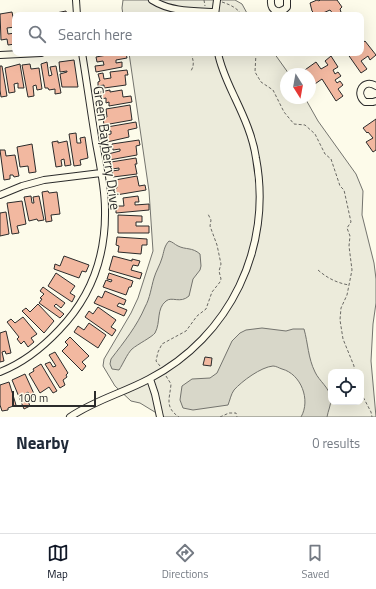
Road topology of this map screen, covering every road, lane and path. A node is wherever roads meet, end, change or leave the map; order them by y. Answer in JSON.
{"nodes":[{"id":1,"x":76,"y":0,"type":"edge"},
{"id":2,"x":152,"y":0,"type":"edge"},
{"id":3,"x":271,"y":0,"type":"edge"},
{"id":4,"x":288,"y":0,"type":"edge"},
{"id":5,"x":217,"y":1,"type":"edge"},
{"id":6,"x":77,"y":12,"type":"edge"},
{"id":7,"x":195,"y":12,"type":"edge"},
{"id":8,"x":215,"y":12,"type":"edge"},
{"id":9,"x":240,"y":12,"type":"edge"},
{"id":10,"x":12,"y":54,"type":"edge"},
{"id":11,"x":0,"y":55,"type":"edge"},
{"id":12,"x":82,"y":56,"type":"edge"},
{"id":13,"x":192,"y":56,"type":"edge"},
{"id":14,"x":219,"y":56,"type":"edge"},
{"id":15,"x":256,"y":56,"type":"edge"},
{"id":16,"x":191,"y":71,"type":"dead end"},
{"id":17,"x":376,"y":86,"type":"edge"},
{"id":18,"x":376,"y":100,"type":"edge"},
{"id":19,"x":101,"y":173,"type":"junction"},
{"id":20,"x":0,"y":195,"type":"edge"},
{"id":21,"x":208,"y":214,"type":"dead end"},
{"id":22,"x":318,"y":270,"type":"dead end"},
{"id":23,"x":349,"y":285,"type":"junction"},
{"id":24,"x":354,"y":369,"type":"edge"},
{"id":25,"x":163,"y":371,"type":"junction"},
{"id":26,"x":0,"y":372,"type":"edge"},
{"id":27,"x":150,"y":379,"type":"junction"},
{"id":28,"x":364,"y":399,"type":"edge"},
{"id":29,"x":70,"y":417,"type":"edge"},
{"id":30,"x":160,"y":417,"type":"edge"},
{"id":31,"x":179,"y":417,"type":"edge"},
{"id":32,"x":220,"y":417,"type":"edge"},
{"id":33,"x":237,"y":417,"type":"edge"},
{"id":34,"x":372,"y":417,"type":"edge"}],
"edges":[{"from":1,"to":6,"type":"street"},
{"from":2,"to":7,"type":"street"},
{"from":3,"to":4,"type":"street"},
{"from":5,"to":8,"type":"street"},
{"from":5,"to":9,"type":"path"},
{"from":10,"to":11,"type":"street"},
{"from":12,"to":19,"type":"street","name":"Green Bayberry Drive"},
{"from":13,"to":16,"type":"path"},
{"from":14,"to":25,"type":"street"},
{"from":15,"to":23,"type":"path"},
{"from":17,"to":18,"type":"street"},
{"from":19,"to":20,"type":"street"},
{"from":19,"to":26,"type":"street","name":"Green Bayberry Drive"},
{"from":21,"to":25,"type":"path"},
{"from":22,"to":23,"type":"path"},
{"from":23,"to":24,"type":"path"},
{"from":25,"to":27,"type":"street"},
{"from":25,"to":31,"type":"path"},
{"from":27,"to":29,"type":"street"},
{"from":27,"to":30,"type":"street"},
{"from":28,"to":34,"type":"path"},
{"from":32,"to":33,"type":"path"}]}
